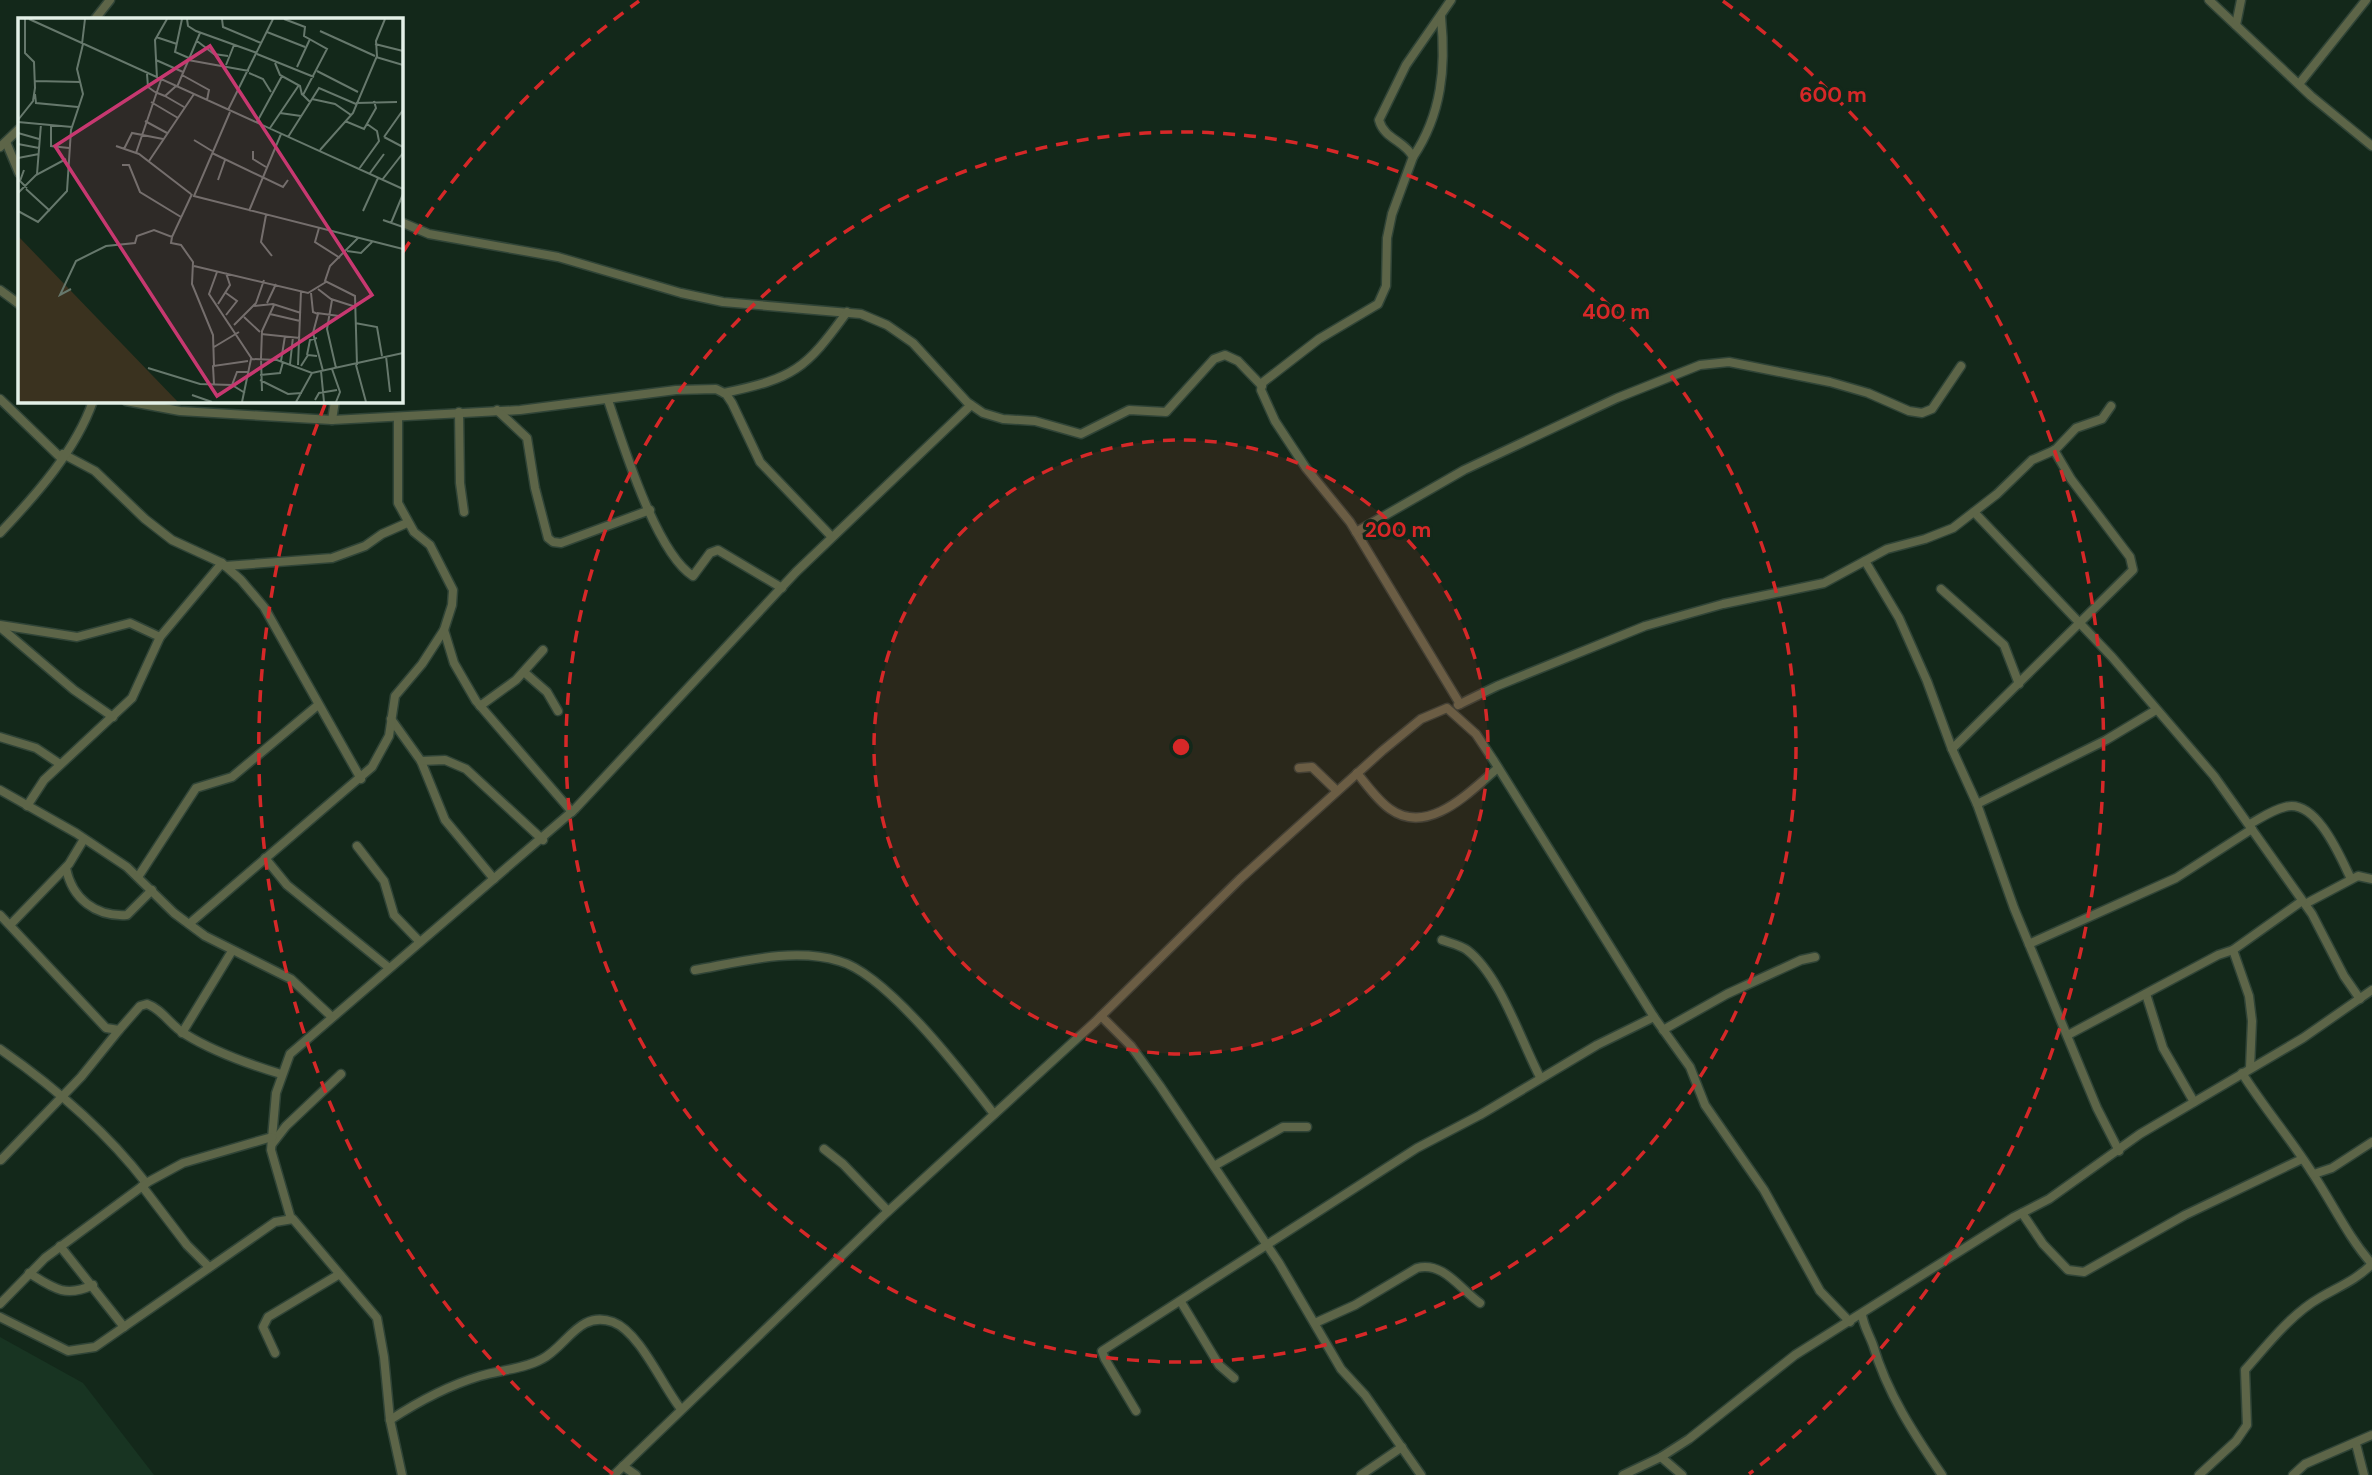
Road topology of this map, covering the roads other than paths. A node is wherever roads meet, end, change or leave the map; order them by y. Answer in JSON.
{"nodes":[{"id":1,"x":110,"y":0,"type":"edge"},
{"id":2,"x":1451,"y":0,"type":"edge"},
{"id":3,"x":2209,"y":0,"type":"edge"},
{"id":4,"x":2241,"y":0,"type":"edge"},
{"id":5,"x":2366,"y":0,"type":"edge"},
{"id":6,"x":1441,"y":17,"type":"junction"},
{"id":7,"x":96,"y":18,"type":"edge"},
{"id":8,"x":2236,"y":25,"type":"junction"},
{"id":9,"x":2299,"y":84,"type":"junction"},
{"id":10,"x":18,"y":130,"type":"edge"},
{"id":11,"x":3,"y":145,"type":"edge"},
{"id":12,"x":2372,"y":146,"type":"edge"},
{"id":13,"x":1413,"y":157,"type":"junction"},
{"id":14,"x":18,"y":171,"type":"edge"},
{"id":15,"x":402,"y":222,"type":"edge"},
{"id":16,"x":0,"y":290,"type":"edge"},
{"id":17,"x":18,"y":303,"type":"edge"},
{"id":18,"x":847,"y":312,"type":"junction"},
{"id":19,"x":1961,"y":366,"type":"dead end"},
{"id":20,"x":1262,"y":386,"type":"junction"},
{"id":21,"x":724,"y":393,"type":"junction"},
{"id":22,"x":0,"y":399,"type":"edge"},
{"id":23,"x":608,"y":400,"type":"junction"},
{"id":24,"x":92,"y":402,"type":"edge"},
{"id":25,"x":131,"y":402,"type":"edge"},
{"id":26,"x":335,"y":402,"type":"edge"},
{"id":27,"x":971,"y":405,"type":"junction"},
{"id":28,"x":2111,"y":406,"type":"dead end"},
{"id":29,"x":497,"y":410,"type":"junction"},
{"id":30,"x":459,"y":412,"type":"junction"},
{"id":31,"x":398,"y":417,"type":"junction"},
{"id":32,"x":332,"y":420,"type":"junction"},
{"id":33,"x":2054,"y":450,"type":"junction"},
{"id":34,"x":62,"y":456,"type":"junction"},
{"id":35,"x":650,"y":510,"type":"junction"},
{"id":36,"x":464,"y":512,"type":"dead end"},
{"id":37,"x":1974,"y":512,"type":"junction"},
{"id":38,"x":408,"y":523,"type":"junction"},
{"id":39,"x":1356,"y":532,"type":"junction"},
{"id":40,"x":0,"y":533,"type":"edge"},
{"id":41,"x":831,"y":536,"type":"junction"},
{"id":42,"x":1865,"y":561,"type":"junction"},
{"id":43,"x":224,"y":564,"type":"junction"},
{"id":44,"x":782,"y":588,"type":"junction"},
{"id":45,"x":1941,"y":589,"type":"dead end"},
{"id":46,"x":2078,"y":621,"type":"junction"},
{"id":47,"x":0,"y":626,"type":"edge"},
{"id":48,"x":444,"y":630,"type":"junction"},
{"id":49,"x":160,"y":637,"type":"junction"},
{"id":50,"x":543,"y":650,"type":"dead end"},
{"id":51,"x":524,"y":672,"type":"junction"},
{"id":52,"x":2019,"y":684,"type":"junction"},
{"id":53,"x":1460,"y":704,"type":"junction"},
{"id":54,"x":317,"y":705,"type":"junction"},
{"id":55,"x":480,"y":706,"type":"junction"},
{"id":56,"x":1450,"y":710,"type":"junction"},
{"id":57,"x":2157,"y":710,"type":"junction"},
{"id":58,"x":558,"y":711,"type":"dead end"},
{"id":59,"x":113,"y":717,"type":"junction"},
{"id":60,"x":391,"y":719,"type":"junction"},
{"id":61,"x":0,"y":737,"type":"edge"},
{"id":62,"x":1952,"y":749,"type":"junction"},
{"id":63,"x":421,"y":761,"type":"junction"},
{"id":64,"x":60,"y":764,"type":"junction"},
{"id":65,"x":1299,"y":768,"type":"dead end"},
{"id":66,"x":1498,"y":768,"type":"junction"},
{"id":67,"x":1357,"y":772,"type":"junction"},
{"id":68,"x":361,"y":779,"type":"junction"},
{"id":69,"x":0,"y":790,"type":"edge"},
{"id":70,"x":1337,"y":790,"type":"junction"},
{"id":71,"x":1977,"y":804,"type":"junction"},
{"id":72,"x":27,"y":806,"type":"junction"},
{"id":73,"x":572,"y":813,"type":"junction"},
{"id":74,"x":2251,"y":826,"type":"junction"},
{"id":75,"x":84,"y":839,"type":"junction"},
{"id":76,"x":543,"y":840,"type":"junction"},
{"id":77,"x":357,"y":846,"type":"dead end"},
{"id":78,"x":265,"y":858,"type":"junction"},
{"id":79,"x":66,"y":868,"type":"junction"},
{"id":80,"x":138,"y":877,"type":"junction"},
{"id":81,"x":494,"y":879,"type":"junction"},
{"id":82,"x":2351,"y":879,"type":"junction"},
{"id":83,"x":2372,"y":879,"type":"edge"},
{"id":84,"x":152,"y":890,"type":"junction"},
{"id":85,"x":2304,"y":902,"type":"junction"},
{"id":86,"x":0,"y":915,"type":"edge"},
{"id":87,"x":11,"y":924,"type":"junction"},
{"id":88,"x":189,"y":924,"type":"junction"},
{"id":89,"x":1442,"y":940,"type":"dead end"},
{"id":90,"x":419,"y":941,"type":"junction"},
{"id":91,"x":2029,"y":944,"type":"junction"},
{"id":92,"x":2233,"y":950,"type":"junction"},
{"id":93,"x":232,"y":951,"type":"junction"},
{"id":94,"x":1815,"y":957,"type":"dead end"},
{"id":95,"x":388,"y":967,"type":"junction"},
{"id":96,"x":695,"y":970,"type":"dead end"},
{"id":97,"x":2372,"y":990,"type":"edge"},
{"id":98,"x":2146,"y":995,"type":"junction"},
{"id":99,"x":2360,"y":999,"type":"junction"},
{"id":100,"x":1101,"y":1016,"type":"junction"},
{"id":101,"x":332,"y":1017,"type":"junction"},
{"id":102,"x":1654,"y":1017,"type":"junction"},
{"id":103,"x":119,"y":1030,"type":"junction"},
{"id":104,"x":1663,"y":1030,"type":"junction"},
{"id":105,"x":182,"y":1033,"type":"junction"},
{"id":106,"x":2068,"y":1035,"type":"junction"},
{"id":107,"x":0,"y":1049,"type":"edge"},
{"id":108,"x":2246,"y":1071,"type":"junction"},
{"id":109,"x":281,"y":1074,"type":"junction"},
{"id":110,"x":341,"y":1074,"type":"dead end"},
{"id":111,"x":1539,"y":1077,"type":"junction"},
{"id":112,"x":61,"y":1096,"type":"junction"},
{"id":113,"x":2194,"y":1102,"type":"junction"},
{"id":114,"x":994,"y":1114,"type":"junction"},
{"id":115,"x":1307,"y":1127,"type":"dead end"},
{"id":116,"x":272,"y":1141,"type":"junction"},
{"id":117,"x":2372,"y":1142,"type":"edge"},
{"id":118,"x":824,"y":1149,"type":"dead end"},
{"id":119,"x":2119,"y":1151,"type":"junction"},
{"id":120,"x":2302,"y":1158,"type":"junction"},
{"id":121,"x":1,"y":1160,"type":"edge"},
{"id":122,"x":1213,"y":1166,"type":"junction"},
{"id":123,"x":2314,"y":1174,"type":"junction"},
{"id":124,"x":144,"y":1184,"type":"junction"},
{"id":125,"x":888,"y":1211,"type":"junction"},
{"id":126,"x":2022,"y":1213,"type":"junction"},
{"id":127,"x":291,"y":1219,"type":"junction"},
{"id":128,"x":1266,"y":1244,"type":"junction"},
{"id":129,"x":60,"y":1246,"type":"junction"},
{"id":130,"x":2372,"y":1264,"type":"edge"},
{"id":131,"x":209,"y":1267,"type":"junction"},
{"id":132,"x":29,"y":1273,"type":"junction"},
{"id":133,"x":338,"y":1275,"type":"junction"},
{"id":134,"x":93,"y":1285,"type":"junction"},
{"id":135,"x":1181,"y":1301,"type":"junction"},
{"id":136,"x":1480,"y":1303,"type":"dead end"},
{"id":137,"x":0,"y":1304,"type":"edge"},
{"id":138,"x":1862,"y":1315,"type":"junction"},
{"id":139,"x":0,"y":1317,"type":"edge"},
{"id":140,"x":1315,"y":1322,"type":"junction"},
{"id":141,"x":1850,"y":1322,"type":"junction"},
{"id":142,"x":124,"y":1327,"type":"junction"},
{"id":143,"x":275,"y":1353,"type":"dead end"},
{"id":144,"x":1234,"y":1378,"type":"dead end"},
{"id":145,"x":681,"y":1409,"type":"junction"},
{"id":146,"x":1136,"y":1410,"type":"dead end"},
{"id":147,"x":390,"y":1420,"type":"junction"},
{"id":148,"x":2372,"y":1435,"type":"edge"},
{"id":149,"x":2356,"y":1444,"type":"junction"},
{"id":150,"x":1402,"y":1447,"type":"junction"},
{"id":151,"x":1661,"y":1457,"type":"junction"},
{"id":152,"x":623,"y":1466,"type":"junction"},
{"id":153,"x":402,"y":1475,"type":"edge"},
{"id":154,"x":614,"y":1475,"type":"edge"},
{"id":155,"x":636,"y":1475,"type":"edge"},
{"id":156,"x":1361,"y":1475,"type":"edge"},
{"id":157,"x":1422,"y":1475,"type":"edge"},
{"id":158,"x":1623,"y":1475,"type":"edge"},
{"id":159,"x":1682,"y":1475,"type":"edge"},
{"id":160,"x":1942,"y":1475,"type":"edge"},
{"id":161,"x":2199,"y":1475,"type":"edge"},
{"id":162,"x":2293,"y":1475,"type":"edge"},
{"id":163,"x":2364,"y":1475,"type":"edge"}],
"edges":[{"from":1,"to":7,"type":"street"},
{"from":2,"to":6,"type":"street"},
{"from":3,"to":8,"type":"street"},
{"from":4,"to":8,"type":"street"},
{"from":5,"to":9,"type":"street"},
{"from":6,"to":13,"type":"street"},
{"from":6,"to":13,"type":"street"},
{"from":8,"to":9,"type":"street"},
{"from":9,"to":12,"type":"street"},
{"from":10,"to":11,"type":"street"},
{"from":11,"to":14,"type":"street"},
{"from":13,"to":20,"type":"street"},
{"from":15,"to":18,"type":"street"},
{"from":16,"to":17,"type":"street"},
{"from":18,"to":21,"type":"street"},
{"from":18,"to":27,"type":"street"},
{"from":19,"to":39,"type":"street"},
{"from":20,"to":27,"type":"street"},
{"from":20,"to":39,"type":"street"},
{"from":21,"to":23,"type":"street"},
{"from":21,"to":41,"type":"street"},
{"from":22,"to":34,"type":"street"},
{"from":23,"to":29,"type":"street"},
{"from":23,"to":35,"type":"street"},
{"from":24,"to":34,"type":"street"},
{"from":25,"to":32,"type":"street"},
{"from":26,"to":32,"type":"street"},
{"from":27,"to":41,"type":"street"},
{"from":28,"to":33,"type":"street"},
{"from":29,"to":30,"type":"street"},
{"from":29,"to":35,"type":"street"},
{"from":30,"to":31,"type":"street"},
{"from":30,"to":36,"type":"street"},
{"from":31,"to":32,"type":"street"},
{"from":31,"to":38,"type":"street"},
{"from":33,"to":37,"type":"street"},
{"from":33,"to":46,"type":"street"},
{"from":34,"to":40,"type":"street"},
{"from":34,"to":43,"type":"street"},
{"from":35,"to":44,"type":"street"},
{"from":37,"to":42,"type":"street"},
{"from":37,"to":46,"type":"street"},
{"from":38,"to":43,"type":"street"},
{"from":38,"to":48,"type":"street"},
{"from":39,"to":53,"type":"street"},
{"from":41,"to":44,"type":"street"},
{"from":42,"to":53,"type":"street"},
{"from":42,"to":62,"type":"street"},
{"from":43,"to":49,"type":"street"},
{"from":43,"to":54,"type":"street"},
{"from":44,"to":73,"type":"street"},
{"from":45,"to":52,"type":"street"},
{"from":46,"to":52,"type":"street"},
{"from":46,"to":57,"type":"street"},
{"from":47,"to":49,"type":"street"},
{"from":47,"to":59,"type":"street"},
{"from":48,"to":55,"type":"street"},
{"from":48,"to":60,"type":"street"},
{"from":49,"to":59,"type":"street"},
{"from":50,"to":51,"type":"street"},
{"from":51,"to":55,"type":"street"},
{"from":51,"to":58,"type":"street"},
{"from":52,"to":62,"type":"street"},
{"from":53,"to":56,"type":"street"},
{"from":54,"to":68,"type":"street"},
{"from":54,"to":80,"type":"street"},
{"from":55,"to":73,"type":"street"},
{"from":56,"to":66,"type":"street"},
{"from":56,"to":67,"type":"street"},
{"from":57,"to":71,"type":"street"},
{"from":57,"to":74,"type":"street"},
{"from":59,"to":64,"type":"street"},
{"from":60,"to":63,"type":"street"},
{"from":60,"to":68,"type":"street"},
{"from":61,"to":64,"type":"street"},
{"from":62,"to":71,"type":"street"},
{"from":63,"to":76,"type":"street"},
{"from":63,"to":81,"type":"street"},
{"from":64,"to":72,"type":"street"},
{"from":65,"to":70,"type":"street"},
{"from":66,"to":67,"type":"street"},
{"from":66,"to":102,"type":"street"},
{"from":67,"to":70,"type":"street"},
{"from":68,"to":78,"type":"street"},
{"from":69,"to":72,"type":"street"},
{"from":70,"to":100,"type":"street"},
{"from":71,"to":91,"type":"street"},
{"from":72,"to":75,"type":"street"},
{"from":73,"to":76,"type":"street"},
{"from":74,"to":82,"type":"street"},
{"from":74,"to":85,"type":"street"},
{"from":74,"to":91,"type":"street"},
{"from":75,"to":79,"type":"street"},
{"from":75,"to":80,"type":"street"},
{"from":76,"to":81,"type":"street"},
{"from":77,"to":90,"type":"street"},
{"from":78,"to":88,"type":"street"},
{"from":78,"to":95,"type":"street"},
{"from":79,"to":84,"type":"street"},
{"from":79,"to":87,"type":"street"},
{"from":80,"to":84,"type":"street"},
{"from":81,"to":90,"type":"street"},
{"from":82,"to":83,"type":"street"},
{"from":82,"to":85,"type":"street"},
{"from":84,"to":88,"type":"street"},
{"from":85,"to":92,"type":"street"},
{"from":85,"to":99,"type":"street"},
{"from":86,"to":87,"type":"street"},
{"from":87,"to":103,"type":"street"},
{"from":88,"to":93,"type":"street"},
{"from":89,"to":111,"type":"street"},
{"from":90,"to":95,"type":"street"},
{"from":91,"to":106,"type":"street"},
{"from":92,"to":98,"type":"street"},
{"from":92,"to":108,"type":"street"},
{"from":93,"to":101,"type":"street"},
{"from":93,"to":105,"type":"street"},
{"from":94,"to":104,"type":"street"},
{"from":95,"to":101,"type":"street"},
{"from":96,"to":114,"type":"street"},
{"from":97,"to":99,"type":"street"},
{"from":98,"to":106,"type":"street"},
{"from":98,"to":113,"type":"street"},
{"from":99,"to":108,"type":"street"},
{"from":100,"to":114,"type":"street"},
{"from":100,"to":122,"type":"street"},
{"from":101,"to":109,"type":"street"},
{"from":102,"to":104,"type":"street"},
{"from":102,"to":111,"type":"street"},
{"from":103,"to":105,"type":"street"},
{"from":103,"to":112,"type":"street"},
{"from":104,"to":141,"type":"street"},
{"from":105,"to":109,"type":"street"},
{"from":106,"to":119,"type":"street"},
{"from":107,"to":112,"type":"street"},
{"from":108,"to":113,"type":"street"},
{"from":108,"to":120,"type":"street"},
{"from":109,"to":116,"type":"street"},
{"from":110,"to":116,"type":"street"},
{"from":111,"to":128,"type":"street"},
{"from":112,"to":121,"type":"street"},
{"from":112,"to":124,"type":"street"},
{"from":113,"to":119,"type":"street"},
{"from":114,"to":125,"type":"street"},
{"from":115,"to":122,"type":"street"},
{"from":116,"to":124,"type":"street"},
{"from":116,"to":127,"type":"street"},
{"from":117,"to":123,"type":"street"},
{"from":118,"to":125,"type":"street"},
{"from":119,"to":126,"type":"street"},
{"from":120,"to":123,"type":"street"},
{"from":120,"to":126,"type":"street"},
{"from":122,"to":128,"type":"street"},
{"from":123,"to":130,"type":"street"},
{"from":124,"to":129,"type":"street"},
{"from":124,"to":131,"type":"street"},
{"from":125,"to":145,"type":"street"},
{"from":126,"to":138,"type":"street"},
{"from":127,"to":131,"type":"street"},
{"from":127,"to":133,"type":"street"},
{"from":128,"to":135,"type":"street"},
{"from":128,"to":140,"type":"street"},
{"from":129,"to":132,"type":"street"},
{"from":129,"to":134,"type":"street"},
{"from":130,"to":161,"type":"street"},
{"from":131,"to":142,"type":"street"},
{"from":132,"to":134,"type":"street"},
{"from":132,"to":137,"type":"street"},
{"from":133,"to":143,"type":"street"},
{"from":133,"to":147,"type":"street"},
{"from":134,"to":142,"type":"street"},
{"from":135,"to":144,"type":"street"},
{"from":135,"to":146,"type":"street"},
{"from":136,"to":140,"type":"street"},
{"from":138,"to":141,"type":"street"},
{"from":138,"to":160,"type":"street"},
{"from":139,"to":142,"type":"street"},
{"from":140,"to":150,"type":"street"},
{"from":141,"to":151,"type":"street"},
{"from":145,"to":147,"type":"street"},
{"from":145,"to":152,"type":"street"},
{"from":147,"to":153,"type":"street"},
{"from":148,"to":149,"type":"street"},
{"from":149,"to":162,"type":"street"},
{"from":149,"to":163,"type":"street"},
{"from":150,"to":156,"type":"street"},
{"from":150,"to":157,"type":"street"},
{"from":151,"to":158,"type":"street"},
{"from":151,"to":159,"type":"street"},
{"from":152,"to":154,"type":"street"},
{"from":152,"to":155,"type":"street"}]}
